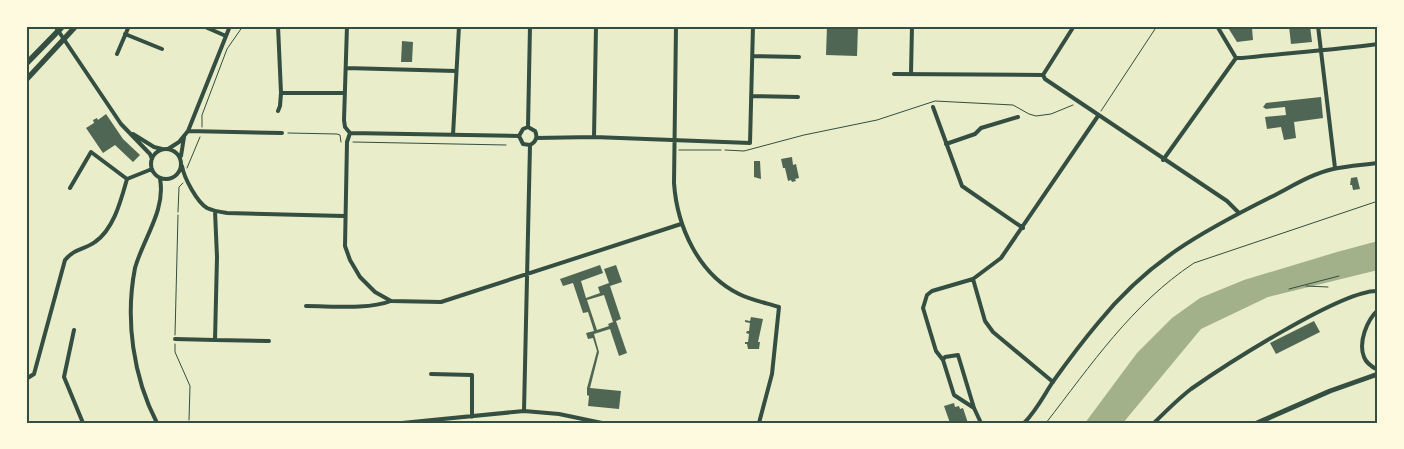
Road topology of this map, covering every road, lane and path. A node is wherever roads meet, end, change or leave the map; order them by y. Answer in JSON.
{"nodes":[{"id":1,"x":63,"y":26,"type":"edge"},
{"id":2,"x":76,"y":26,"type":"edge"},
{"id":3,"x":129,"y":26,"type":"edge"},
{"id":4,"x":203,"y":26,"type":"edge"},
{"id":5,"x":230,"y":26,"type":"edge"},
{"id":6,"x":244,"y":26,"type":"edge"},
{"id":7,"x":278,"y":26,"type":"edge"},
{"id":8,"x":347,"y":26,"type":"edge"},
{"id":9,"x":459,"y":26,"type":"edge"},
{"id":10,"x":530,"y":26,"type":"edge"},
{"id":11,"x":596,"y":26,"type":"edge"},
{"id":12,"x":676,"y":26,"type":"edge"},
{"id":13,"x":753,"y":26,"type":"edge"},
{"id":14,"x":912,"y":26,"type":"edge"},
{"id":15,"x":1074,"y":26,"type":"edge"},
{"id":16,"x":1157,"y":26,"type":"edge"},
{"id":17,"x":1217,"y":26,"type":"edge"},
{"id":18,"x":1318,"y":26,"type":"edge"},
{"id":19,"x":56,"y":29,"type":"edge"},
{"id":20,"x":126,"y":34,"type":"junction"},
{"id":21,"x":226,"y":36,"type":"junction"},
{"id":22,"x":64,"y":40,"type":"junction"},
{"id":23,"x":1378,"y":44,"type":"edge"},
{"id":24,"x":162,"y":49,"type":"dead end"},
{"id":25,"x":1321,"y":50,"type":"junction"},
{"id":26,"x":117,"y":54,"type":"dead end"},
{"id":27,"x":752,"y":56,"type":"junction"},
{"id":28,"x":798,"y":56,"type":"dead end"},
{"id":29,"x":1236,"y":58,"type":"junction"},
{"id":30,"x":26,"y":64,"type":"edge"},
{"id":31,"x":346,"y":68,"type":"junction"},
{"id":32,"x":456,"y":71,"type":"junction"},
{"id":33,"x":910,"y":73,"type":"junction"},
{"id":34,"x":894,"y":74,"type":"dead end"},
{"id":35,"x":1043,"y":75,"type":"junction"},
{"id":36,"x":26,"y":80,"type":"edge"},
{"id":37,"x":280,"y":93,"type":"junction"},
{"id":38,"x":345,"y":93,"type":"junction"},
{"id":39,"x":751,"y":96,"type":"junction"},
{"id":40,"x":798,"y":97,"type":"dead end"},
{"id":41,"x":1074,"y":104,"type":"dead end"},
{"id":42,"x":933,"y":107,"type":"dead end"},
{"id":43,"x":1102,"y":110,"type":"dead end"},
{"id":44,"x":278,"y":111,"type":"dead end"},
{"id":45,"x":1098,"y":116,"type":"junction"},
{"id":46,"x":1018,"y":117,"type":"dead end"},
{"id":47,"x":528,"y":127,"type":"junction"},
{"id":48,"x":202,"y":128,"type":"dead end"},
{"id":49,"x":188,"y":131,"type":"junction"},
{"id":50,"x":129,"y":132,"type":"junction"},
{"id":51,"x":282,"y":133,"type":"joint"},
{"id":52,"x":350,"y":133,"type":"junction"},
{"id":53,"x":201,"y":135,"type":"dead end"},
{"id":54,"x":453,"y":135,"type":"junction"},
{"id":55,"x":519,"y":136,"type":"junction"},
{"id":56,"x":184,"y":137,"type":"junction"},
{"id":57,"x":594,"y":137,"type":"junction"},
{"id":58,"x":536,"y":138,"type":"junction"},
{"id":59,"x":674,"y":141,"type":"junction"},
{"id":60,"x":344,"y":142,"type":"dead end"},
{"id":61,"x":350,"y":142,"type":"dead end"},
{"id":62,"x":946,"y":144,"type":"junction"},
{"id":63,"x":506,"y":145,"type":"dead end"},
{"id":64,"x":530,"y":145,"type":"junction"},
{"id":65,"x":166,"y":149,"type":"junction"},
{"id":66,"x":674,"y":149,"type":"junction"},
{"id":67,"x":721,"y":150,"type":"dead end"},
{"id":68,"x":725,"y":150,"type":"dead end"},
{"id":69,"x":152,"y":159,"type":"junction"},
{"id":70,"x":180,"y":159,"type":"junction"},
{"id":71,"x":1163,"y":160,"type":"junction"},
{"id":72,"x":1378,"y":163,"type":"edge"},
{"id":73,"x":182,"y":166,"type":"junction"},
{"id":74,"x":1335,"y":168,"type":"junction"},
{"id":75,"x":152,"y":169,"type":"junction"},
{"id":76,"x":188,"y":170,"type":"dead end"},
{"id":77,"x":160,"y":178,"type":"junction"},
{"id":78,"x":173,"y":178,"type":"junction"},
{"id":79,"x":127,"y":179,"type":"junction"},
{"id":80,"x":185,"y":181,"type":"junction"},
{"id":81,"x":70,"y":188,"type":"dead end"},
{"id":82,"x":163,"y":189,"type":"junction"},
{"id":83,"x":1378,"y":201,"type":"edge"},
{"id":84,"x":215,"y":211,"type":"junction"},
{"id":85,"x":178,"y":212,"type":"dead end"},
{"id":86,"x":1239,"y":213,"type":"junction"},
{"id":87,"x":178,"y":215,"type":"dead end"},
{"id":88,"x":344,"y":216,"type":"junction"},
{"id":89,"x":681,"y":224,"type":"junction"},
{"id":90,"x":1023,"y":228,"type":"junction"},
{"id":91,"x":526,"y":275,"type":"junction"},
{"id":92,"x":1339,"y":276,"type":"dead end"},
{"id":93,"x":973,"y":279,"type":"junction"},
{"id":94,"x":1304,"y":286,"type":"junction"},
{"id":95,"x":1328,"y":287,"type":"dead end"},
{"id":96,"x":1289,"y":289,"type":"dead end"},
{"id":97,"x":1378,"y":292,"type":"edge"},
{"id":98,"x":391,"y":301,"type":"junction"},
{"id":99,"x":306,"y":306,"type":"dead end"},
{"id":100,"x":1378,"y":310,"type":"edge"},
{"id":101,"x":74,"y":330,"type":"dead end"},
{"id":102,"x":175,"y":339,"type":"joint"},
{"id":103,"x":215,"y":340,"type":"junction"},
{"id":104,"x":269,"y":341,"type":"dead end"},
{"id":105,"x":175,"y":348,"type":"dead end"},
{"id":106,"x":943,"y":360,"type":"junction"},
{"id":107,"x":1378,"y":372,"type":"edge"},
{"id":108,"x":431,"y":374,"type":"dead end"},
{"id":109,"x":26,"y":379,"type":"edge"},
{"id":110,"x":1053,"y":382,"type":"junction"},
{"id":111,"x":974,"y":408,"type":"junction"},
{"id":112,"x":524,"y":411,"type":"junction"},
{"id":113,"x":472,"y":417,"type":"junction"},
{"id":114,"x":189,"y":420,"type":"dead end"},
{"id":115,"x":83,"y":423,"type":"edge"},
{"id":116,"x":157,"y":423,"type":"edge"},
{"id":117,"x":402,"y":423,"type":"edge"},
{"id":118,"x":602,"y":423,"type":"edge"},
{"id":119,"x":759,"y":423,"type":"edge"},
{"id":120,"x":981,"y":423,"type":"edge"},
{"id":121,"x":1024,"y":423,"type":"edge"},
{"id":122,"x":1046,"y":423,"type":"edge"},
{"id":123,"x":1154,"y":423,"type":"edge"},
{"id":124,"x":1257,"y":423,"type":"edge"}],
"edges":[{"from":1,"to":19,"type":"main road"},
{"from":2,"to":22,"type":"main road"},
{"from":3,"to":20,"type":"street"},
{"from":4,"to":21,"type":"street"},
{"from":5,"to":21,"type":"street"},
{"from":6,"to":48,"type":"path"},
{"from":7,"to":37,"type":"street"},
{"from":8,"to":31,"type":"street"},
{"from":9,"to":32,"type":"street"},
{"from":10,"to":47,"type":"street"},
{"from":11,"to":57,"type":"street"},
{"from":12,"to":59,"type":"street"},
{"from":13,"to":27,"type":"street"},
{"from":14,"to":33,"type":"street"},
{"from":15,"to":35,"type":"street"},
{"from":16,"to":43,"type":"path"},
{"from":17,"to":29,"type":"street"},
{"from":18,"to":25,"type":"street"},
{"from":19,"to":22,"type":"street"},
{"from":19,"to":30,"type":"main road"},
{"from":20,"to":24,"type":"street"},
{"from":20,"to":26,"type":"street"},
{"from":21,"to":49,"type":"street"},
{"from":22,"to":36,"type":"main road"},
{"from":22,"to":50,"type":"street"},
{"from":23,"to":25,"type":"street"},
{"from":25,"to":29,"type":"street"},
{"from":25,"to":74,"type":"street"},
{"from":27,"to":28,"type":"street"},
{"from":27,"to":39,"type":"street"},
{"from":29,"to":71,"type":"street"},
{"from":31,"to":32,"type":"street"},
{"from":31,"to":38,"type":"street"},
{"from":32,"to":54,"type":"street"},
{"from":33,"to":34,"type":"street"},
{"from":33,"to":35,"type":"street"},
{"from":35,"to":45,"type":"street"},
{"from":37,"to":38,"type":"street"},
{"from":37,"to":44,"type":"street"},
{"from":38,"to":52,"type":"street"},
{"from":39,"to":40,"type":"street"},
{"from":39,"to":59,"type":"street"},
{"from":41,"to":68,"type":"path"},
{"from":42,"to":62,"type":"street"},
{"from":45,"to":71,"type":"street"},
{"from":45,"to":90,"type":"street"},
{"from":46,"to":62,"type":"street"},
{"from":47,"to":55,"type":"street"},
{"from":47,"to":58,"type":"street"},
{"from":49,"to":51,"type":"street"},
{"from":49,"to":56,"type":"street"},
{"from":50,"to":65,"type":"street"},
{"from":50,"to":69,"type":"street"},
{"from":51,"to":60,"type":"path"},
{"from":52,"to":54,"type":"street"},
{"from":52,"to":88,"type":"street"},
{"from":53,"to":76,"type":"path"},
{"from":54,"to":55,"type":"street"},
{"from":55,"to":64,"type":"street"},
{"from":56,"to":65,"type":"street"},
{"from":56,"to":70,"type":"street"},
{"from":57,"to":58,"type":"street"},
{"from":57,"to":59,"type":"street"},
{"from":58,"to":64,"type":"street"},
{"from":59,"to":66,"type":"street"},
{"from":61,"to":63,"type":"path"},
{"from":62,"to":90,"type":"street"},
{"from":64,"to":91,"type":"street"},
{"from":65,"to":69,"type":"street"},
{"from":65,"to":70,"type":"street"},
{"from":66,"to":67,"type":"path"},
{"from":66,"to":89,"type":"street"},
{"from":69,"to":75,"type":"street"},
{"from":70,"to":73,"type":"street"},
{"from":71,"to":86,"type":"street"},
{"from":72,"to":74,"type":"street"},
{"from":73,"to":78,"type":"street"},
{"from":73,"to":80,"type":"street"},
{"from":74,"to":86,"type":"street"},
{"from":75,"to":77,"type":"street"},
{"from":75,"to":79,"type":"street"},
{"from":77,"to":78,"type":"street"},
{"from":77,"to":82,"type":"street"},
{"from":78,"to":80,"type":"street"},
{"from":78,"to":82,"type":"street"},
{"from":79,"to":81,"type":"street"},
{"from":79,"to":109,"type":"street"},
{"from":80,"to":84,"type":"street"},
{"from":80,"to":85,"type":"path"},
{"from":82,"to":116,"type":"street"},
{"from":83,"to":122,"type":"path"},
{"from":84,"to":88,"type":"street"},
{"from":84,"to":103,"type":"street"},
{"from":86,"to":110,"type":"street"},
{"from":87,"to":102,"type":"path"},
{"from":88,"to":98,"type":"street"},
{"from":89,"to":91,"type":"street"},
{"from":89,"to":119,"type":"street"},
{"from":90,"to":93,"type":"street"},
{"from":91,"to":98,"type":"street"},
{"from":91,"to":112,"type":"street"},
{"from":92,"to":94,"type":"path"},
{"from":93,"to":106,"type":"street"},
{"from":93,"to":110,"type":"street"},
{"from":94,"to":95,"type":"path"},
{"from":94,"to":96,"type":"path"},
{"from":97,"to":123,"type":"street"},
{"from":98,"to":99,"type":"street"},
{"from":100,"to":107,"type":"street"},
{"from":101,"to":115,"type":"street"},
{"from":102,"to":103,"type":"street"},
{"from":103,"to":104,"type":"street"},
{"from":105,"to":114,"type":"path"},
{"from":106,"to":111,"type":"street"},
{"from":106,"to":111,"type":"street"},
{"from":107,"to":124,"type":"main road"},
{"from":108,"to":113,"type":"street"},
{"from":110,"to":121,"type":"street"},
{"from":111,"to":120,"type":"street"},
{"from":112,"to":113,"type":"street"},
{"from":112,"to":118,"type":"street"},
{"from":113,"to":117,"type":"street"}]}
